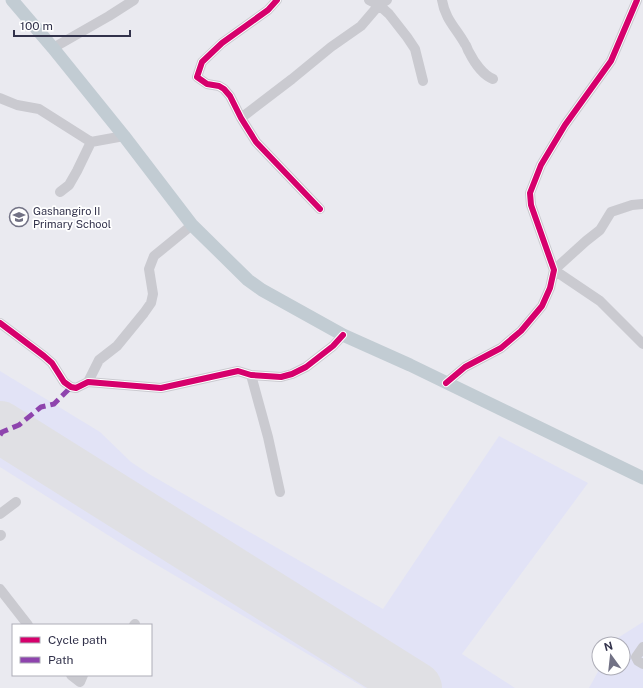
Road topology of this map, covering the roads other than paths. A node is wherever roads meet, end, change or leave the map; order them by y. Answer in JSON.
{"nodes":[{"id":1,"x":12,"y":0,"type":"edge"},
{"id":2,"x":134,"y":0,"type":"edge"},
{"id":3,"x":276,"y":0,"type":"edge"},
{"id":4,"x":369,"y":0,"type":"edge"},
{"id":5,"x":442,"y":0,"type":"edge"},
{"id":6,"x":638,"y":0,"type":"edge"},
{"id":7,"x":383,"y":3,"type":"edge"},
{"id":8,"x":53,"y":48,"type":"junction"},
{"id":9,"x":493,"y":79,"type":"dead end"},
{"id":10,"x":423,"y":81,"type":"dead end"},
{"id":11,"x":0,"y":98,"type":"edge"},
{"id":12,"x":241,"y":118,"type":"junction"},
{"id":13,"x":124,"y":136,"type":"junction"},
{"id":14,"x":91,"y":142,"type":"junction"},
{"id":15,"x":60,"y":192,"type":"dead end"},
{"id":16,"x":643,"y":204,"type":"edge"},
{"id":17,"x":320,"y":209,"type":"dead end"},
{"id":18,"x":192,"y":225,"type":"junction"},
{"id":19,"x":554,"y":270,"type":"junction"},
{"id":20,"x":0,"y":322,"type":"edge"},
{"id":21,"x":344,"y":336,"type":"junction"},
{"id":22,"x":643,"y":344,"type":"edge"},
{"id":23,"x":251,"y":374,"type":"junction"},
{"id":24,"x":88,"y":382,"type":"junction"},
{"id":25,"x":446,"y":383,"type":"junction"},
{"id":26,"x":643,"y":478,"type":"edge"},
{"id":27,"x":280,"y":492,"type":"dead end"},
{"id":28,"x":16,"y":502,"type":"dead end"},
{"id":29,"x":0,"y":514,"type":"edge"},
{"id":30,"x":0,"y":589,"type":"edge"},
{"id":31,"x":27,"y":624,"type":"edge"},
{"id":32,"x":643,"y":647,"type":"edge"},
{"id":33,"x":643,"y":664,"type":"edge"},
{"id":34,"x":73,"y":676,"type":"edge"},
{"id":35,"x":84,"y":682,"type":"edge"}],
"edges":[{"from":1,"to":8,"type":"main road"},
{"from":2,"to":8,"type":"street"},
{"from":3,"to":12,"type":"street"},
{"from":4,"to":7,"type":"street"},
{"from":5,"to":9,"type":"street"},
{"from":6,"to":19,"type":"street"},
{"from":7,"to":10,"type":"street"},
{"from":7,"to":12,"type":"street"},
{"from":8,"to":13,"type":"main road"},
{"from":11,"to":14,"type":"street"},
{"from":12,"to":17,"type":"street"},
{"from":13,"to":14,"type":"street"},
{"from":13,"to":18,"type":"main road"},
{"from":14,"to":15,"type":"street"},
{"from":16,"to":19,"type":"street"},
{"from":18,"to":21,"type":"main road"},
{"from":18,"to":24,"type":"street"},
{"from":19,"to":22,"type":"street"},
{"from":19,"to":25,"type":"street"},
{"from":20,"to":24,"type":"street"},
{"from":21,"to":23,"type":"street"},
{"from":21,"to":25,"type":"main road"},
{"from":23,"to":24,"type":"street"},
{"from":23,"to":27,"type":"street"},
{"from":25,"to":26,"type":"main road"},
{"from":28,"to":29,"type":"street"},
{"from":30,"to":31,"type":"street"},
{"from":32,"to":33,"type":"street"},
{"from":34,"to":35,"type":"street"}]}
